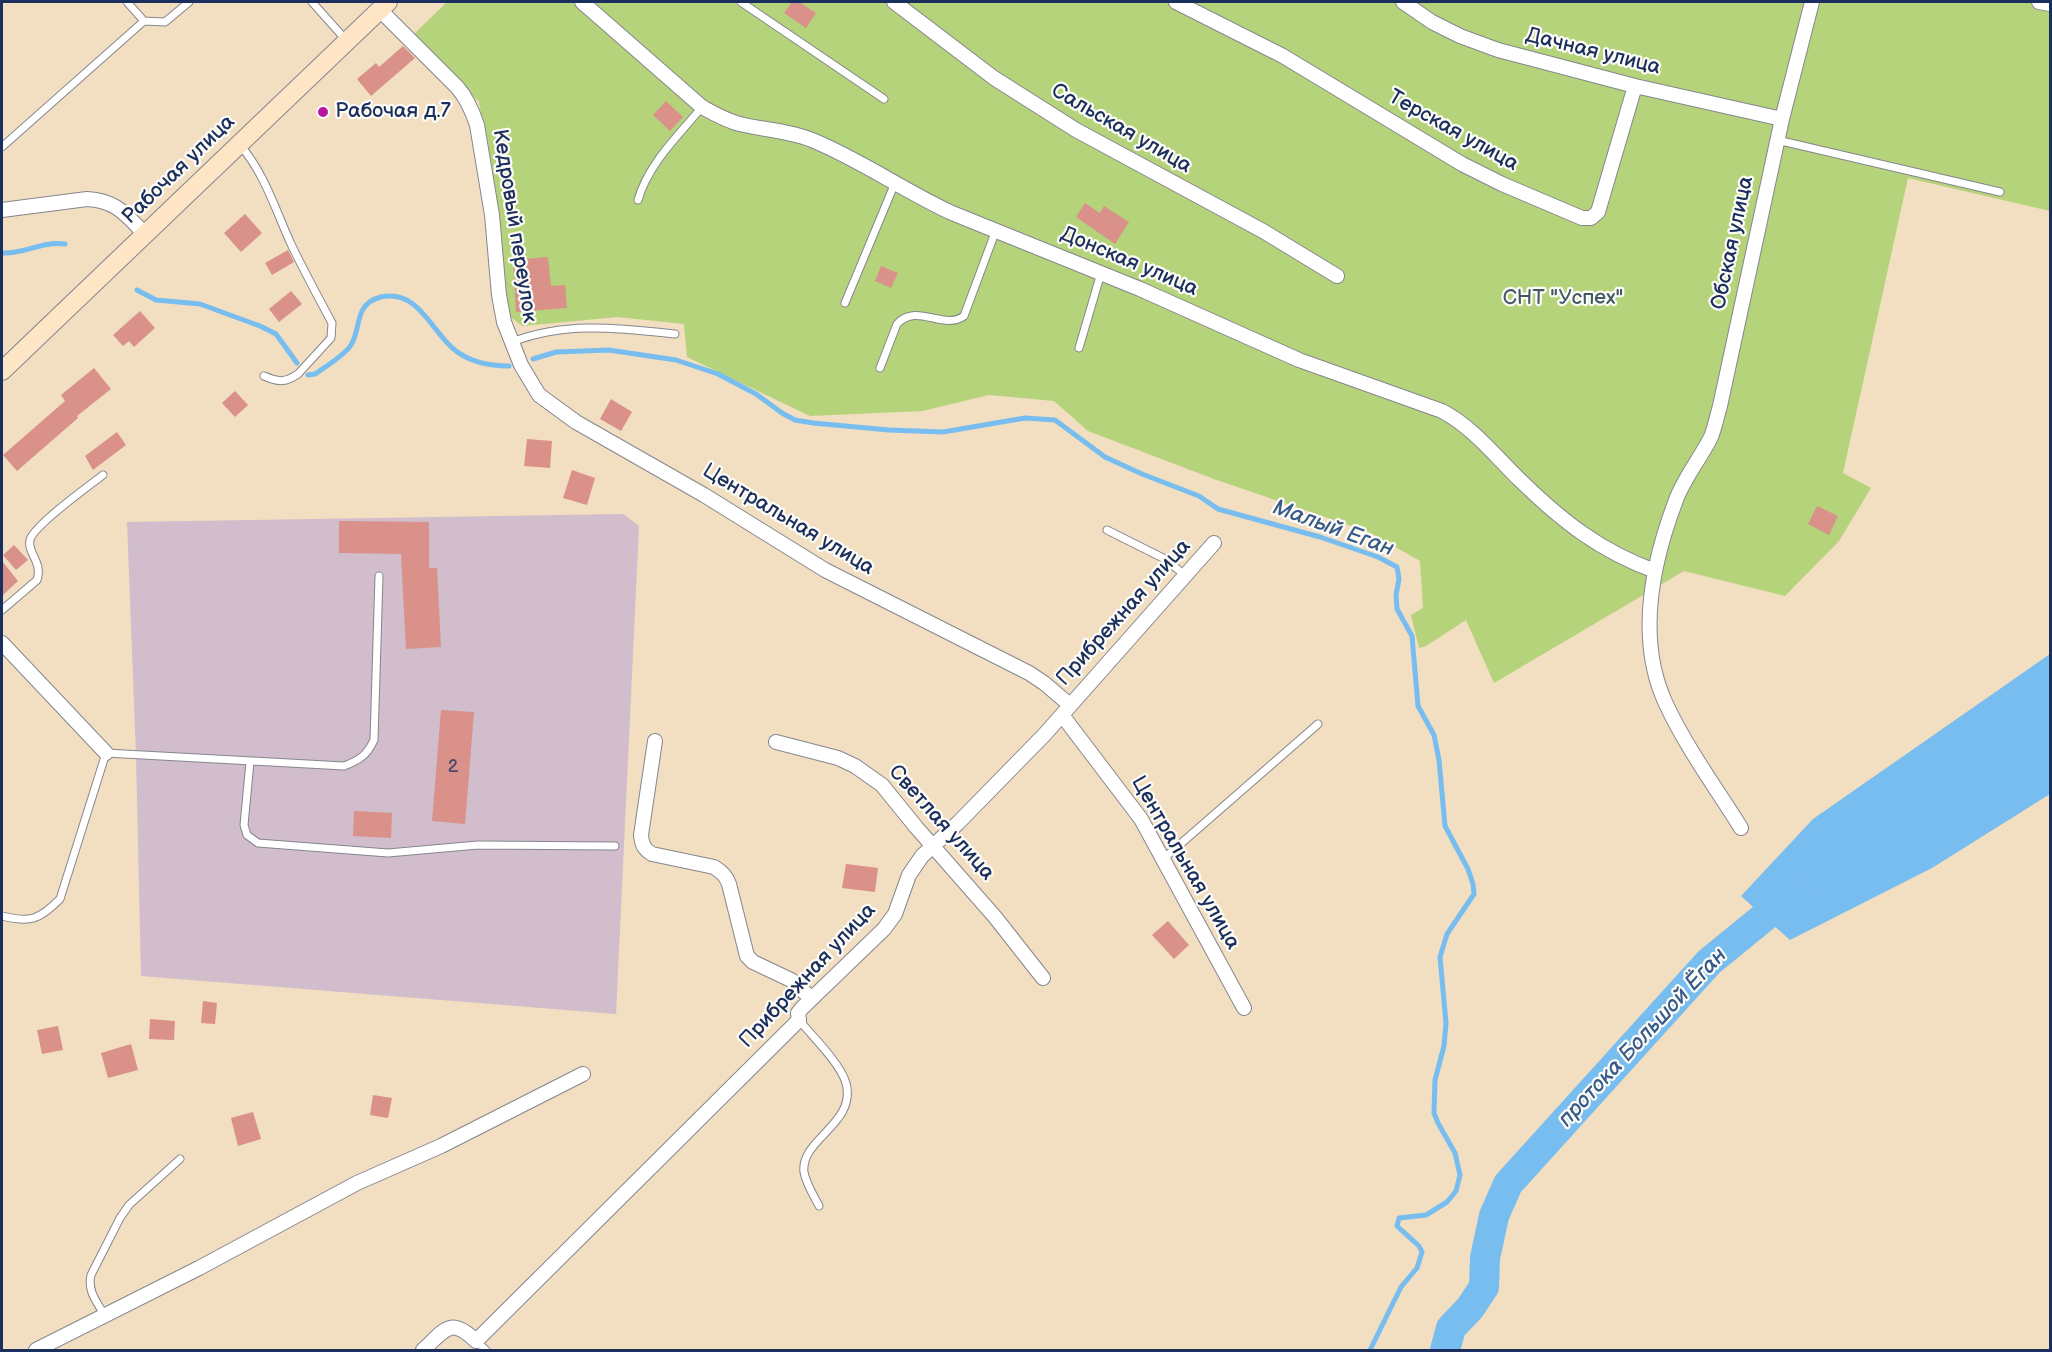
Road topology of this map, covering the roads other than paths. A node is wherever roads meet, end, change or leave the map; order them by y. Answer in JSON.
{"nodes":[{"id":1,"x":127,"y":2,"type":"edge"},
{"id":2,"x":189,"y":2,"type":"edge"},
{"id":3,"x":312,"y":2,"type":"edge"},
{"id":4,"x":582,"y":2,"type":"edge"},
{"id":5,"x":741,"y":2,"type":"edge"},
{"id":6,"x":894,"y":2,"type":"edge"},
{"id":7,"x":1176,"y":2,"type":"edge"},
{"id":8,"x":1403,"y":2,"type":"edge"},
{"id":9,"x":1812,"y":2,"type":"edge"},
{"id":10,"x":2039,"y":2,"type":"edge"},
{"id":11,"x":2050,"y":4,"type":"edge"},
{"id":12,"x":384,"y":6,"type":"edge"},
{"id":13,"x":144,"y":21,"type":"junction"},
{"id":14,"x":347,"y":41,"type":"junction"},
{"id":15,"x":1635,"y":86,"type":"junction"},
{"id":16,"x":884,"y":99,"type":"dead end"},
{"id":17,"x":702,"y":107,"type":"junction"},
{"id":18,"x":1782,"y":119,"type":"junction"},
{"id":19,"x":1777,"y":140,"type":"junction"},
{"id":20,"x":239,"y":144,"type":"junction"},
{"id":21,"x":2,"y":147,"type":"edge"},
{"id":22,"x":895,"y":183,"type":"junction"},
{"id":23,"x":2000,"y":192,"type":"dead end"},
{"id":24,"x":638,"y":200,"type":"dead end"},
{"id":25,"x":2,"y":210,"type":"edge"},
{"id":26,"x":996,"y":230,"type":"junction"},
{"id":27,"x":145,"y":234,"type":"junction"},
{"id":28,"x":1101,"y":273,"type":"junction"},
{"id":29,"x":1337,"y":276,"type":"dead end"},
{"id":30,"x":845,"y":303,"type":"dead end"},
{"id":31,"x":675,"y":334,"type":"dead end"},
{"id":32,"x":511,"y":342,"type":"junction"},
{"id":33,"x":1079,"y":348,"type":"dead end"},
{"id":34,"x":880,"y":368,"type":"dead end"},
{"id":35,"x":2,"y":371,"type":"edge"},
{"id":36,"x":264,"y":376,"type":"dead end"},
{"id":37,"x":103,"y":475,"type":"dead end"},
{"id":38,"x":1107,"y":530,"type":"dead end"},
{"id":39,"x":1214,"y":543,"type":"dead end"},
{"id":40,"x":1654,"y":571,"type":"junction"},
{"id":41,"x":379,"y":576,"type":"dead end"},
{"id":42,"x":1186,"y":576,"type":"junction"},
{"id":43,"x":2,"y":610,"type":"edge"},
{"id":44,"x":2,"y":643,"type":"edge"},
{"id":45,"x":1066,"y":710,"type":"junction"},
{"id":46,"x":1318,"y":724,"type":"dead end"},
{"id":47,"x":655,"y":741,"type":"dead end"},
{"id":48,"x":776,"y":742,"type":"dead end"},
{"id":49,"x":106,"y":753,"type":"junction"},
{"id":50,"x":250,"y":762,"type":"junction"},
{"id":51,"x":1741,"y":828,"type":"dead end"},
{"id":52,"x":615,"y":846,"type":"dead end"},
{"id":53,"x":933,"y":846,"type":"junction"},
{"id":54,"x":1162,"y":860,"type":"junction"},
{"id":55,"x":2,"y":915,"type":"edge"},
{"id":56,"x":1043,"y":978,"type":"dead end"},
{"id":57,"x":811,"y":998,"type":"junction"},
{"id":58,"x":1244,"y":1008,"type":"dead end"},
{"id":59,"x":799,"y":1020,"type":"junction"},
{"id":60,"x":583,"y":1074,"type":"dead end"},
{"id":61,"x":180,"y":1158,"type":"dead end"},
{"id":62,"x":819,"y":1206,"type":"dead end"},
{"id":63,"x":105,"y":1316,"type":"junction"},
{"id":64,"x":481,"y":1346,"type":"edge"},
{"id":65,"x":36,"y":1350,"type":"edge"},
{"id":66,"x":423,"y":1350,"type":"edge"}],
"edges":[{"from":1,"to":13,"type":"lane"},
{"from":2,"to":13,"type":"lane"},
{"from":3,"to":14,"type":"lane"},
{"from":4,"to":17,"type":"street","name":"Донская улица"},
{"from":5,"to":16,"type":"lane"},
{"from":6,"to":29,"type":"street","name":"Сальская улица"},
{"from":7,"to":15,"type":"street","name":"Терская улица"},
{"from":8,"to":15,"type":"street","name":"Дачная улица"},
{"from":9,"to":18,"type":"street","name":"Обская улица"},
{"from":10,"to":11,"type":"street"},
{"from":12,"to":14,"type":"street","name":"Рабочая улица"},
{"from":12,"to":32,"type":"street","name":"Кедровый переулок"},
{"from":13,"to":21,"type":"lane"},
{"from":14,"to":20,"type":"street","name":"Рабочая улица"},
{"from":15,"to":18,"type":"street","name":"Дачная улица"},
{"from":17,"to":22,"type":"street","name":"Донская улица"},
{"from":17,"to":24,"type":"lane"},
{"from":18,"to":19,"type":"street","name":"Обская улица"},
{"from":19,"to":23,"type":"lane"},
{"from":19,"to":40,"type":"street","name":"Обская улица"},
{"from":20,"to":27,"type":"street","name":"Рабочая улица"},
{"from":20,"to":36,"type":"lane"},
{"from":22,"to":26,"type":"street","name":"Донская улица"},
{"from":22,"to":30,"type":"lane"},
{"from":25,"to":27,"type":"street"},
{"from":26,"to":28,"type":"street","name":"Донская улица"},
{"from":26,"to":34,"type":"lane"},
{"from":27,"to":35,"type":"street","name":"Рабочая улица"},
{"from":28,"to":33,"type":"lane"},
{"from":28,"to":40,"type":"street","name":"Донская улица"},
{"from":31,"to":32,"type":"lane"},
{"from":32,"to":45,"type":"street","name":"Центральная улица"},
{"from":37,"to":43,"type":"lane"},
{"from":38,"to":42,"type":"lane"},
{"from":39,"to":42,"type":"street","name":"Прибрежная улица"},
{"from":40,"to":51,"type":"street","name":"Обская улица"},
{"from":41,"to":50,"type":"lane"},
{"from":42,"to":45,"type":"street","name":"Прибрежная улица"},
{"from":44,"to":49,"type":"street"},
{"from":45,"to":53,"type":"street","name":"Прибрежная улица"},
{"from":45,"to":54,"type":"street","name":"Центральная улица"},
{"from":46,"to":54,"type":"lane"},
{"from":47,"to":57,"type":"street"},
{"from":48,"to":53,"type":"street","name":"Светлая улица"},
{"from":49,"to":50,"type":"lane"},
{"from":49,"to":55,"type":"lane"},
{"from":50,"to":52,"type":"lane"},
{"from":53,"to":56,"type":"street","name":"Светлая улица"},
{"from":53,"to":57,"type":"street","name":"Прибрежная улица"},
{"from":54,"to":58,"type":"street","name":"Центральная улица"},
{"from":57,"to":59,"type":"street","name":"Прибрежная улица"},
{"from":59,"to":62,"type":"lane"},
{"from":59,"to":64,"type":"street","name":"Прибрежная улица"},
{"from":60,"to":63,"type":"street"},
{"from":61,"to":63,"type":"lane"},
{"from":63,"to":65,"type":"street"},
{"from":64,"to":66,"type":"street","name":"Прибрежная улица"}]}
